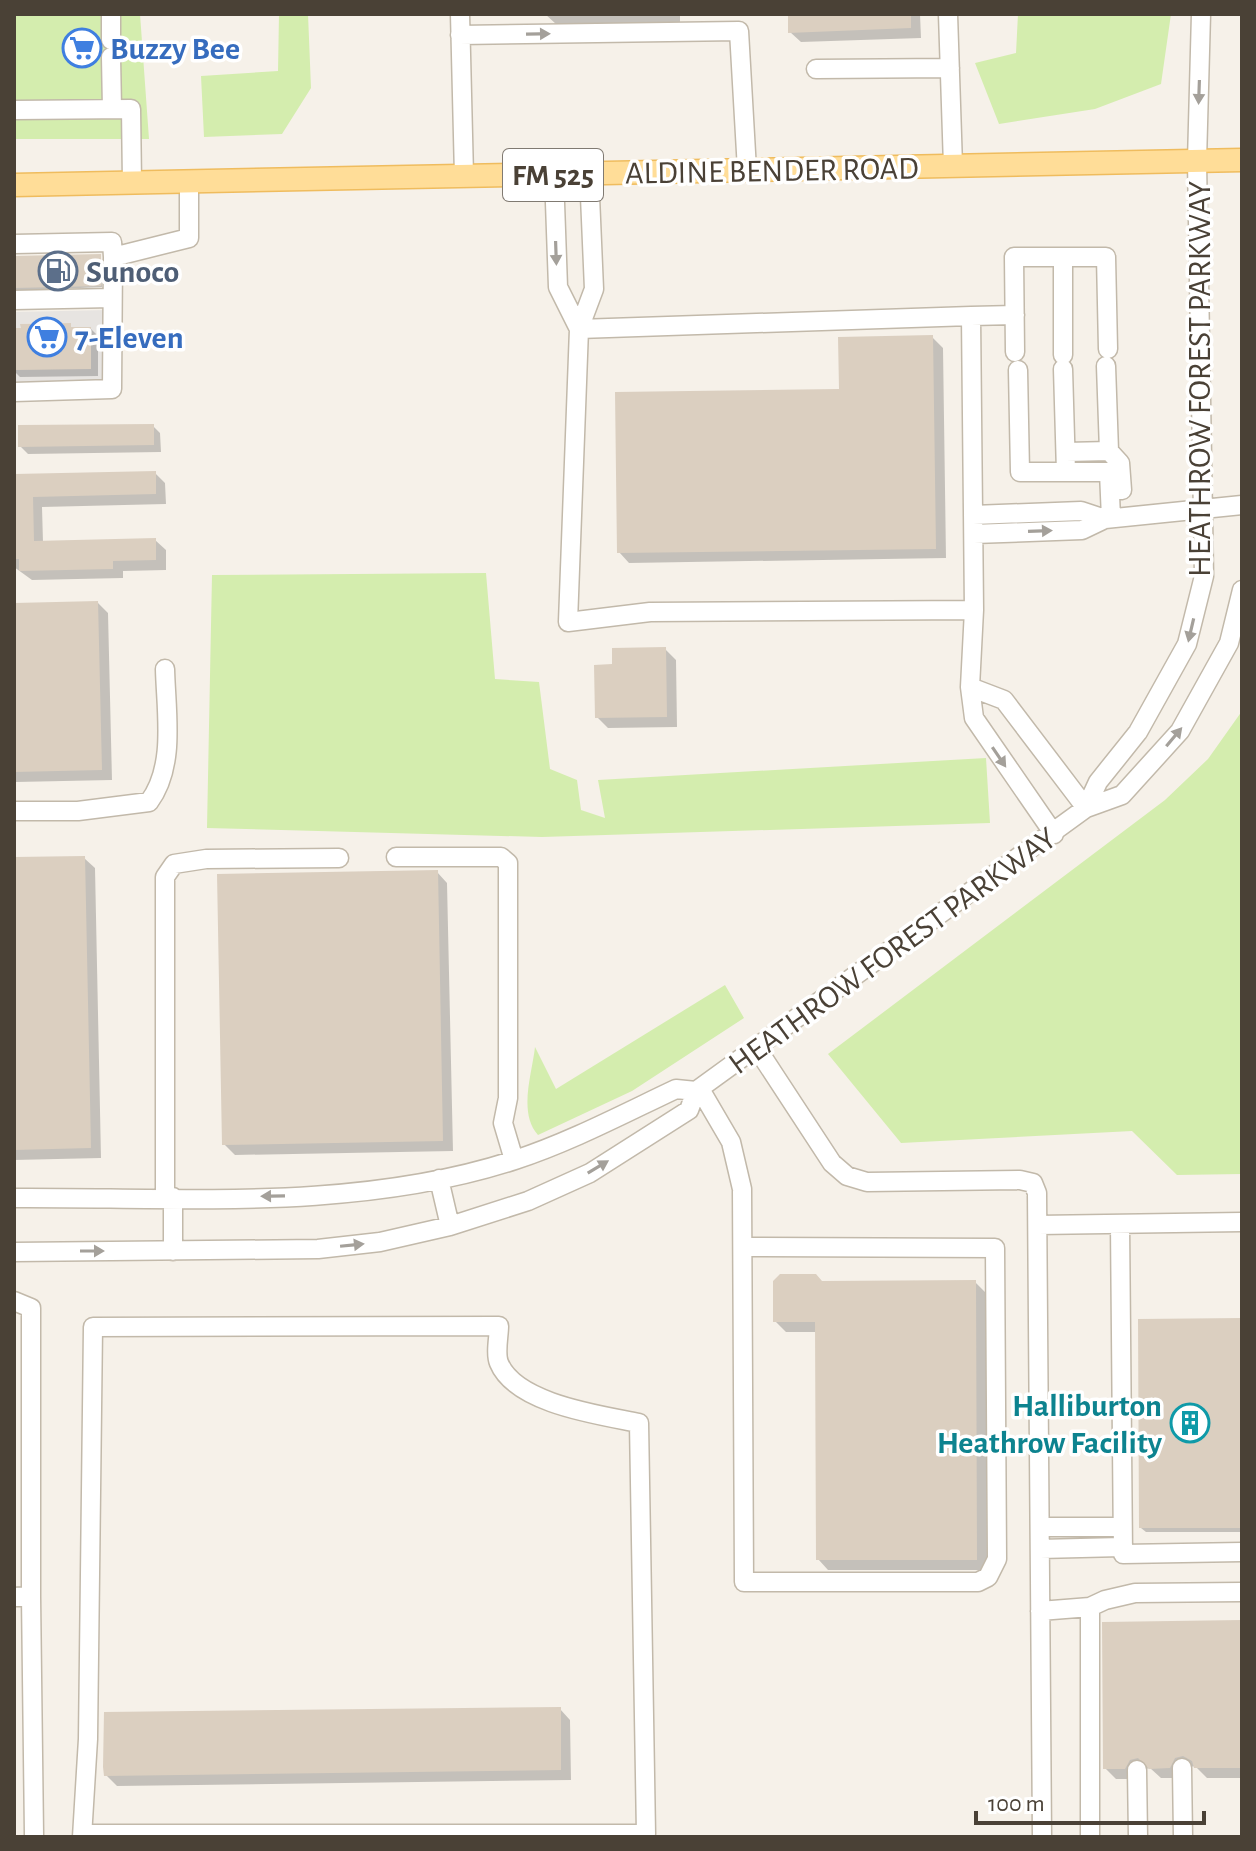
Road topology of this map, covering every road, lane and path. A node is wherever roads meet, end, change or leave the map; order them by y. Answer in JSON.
{"nodes":[{"id":1,"x":111,"y":14,"type":"edge"},
{"id":2,"x":460,"y":14,"type":"edge"},
{"id":3,"x":948,"y":14,"type":"edge"},
{"id":4,"x":1201,"y":14,"type":"edge"},
{"id":5,"x":460,"y":35,"type":"junction"},
{"id":6,"x":950,"y":68,"type":"junction"},
{"id":7,"x":816,"y":69,"type":"dead end"},
{"id":8,"x":112,"y":109,"type":"junction"},
{"id":9,"x":14,"y":110,"type":"edge"},
{"id":10,"x":1242,"y":160,"type":"edge"},
{"id":11,"x":1197,"y":161,"type":"junction"},
{"id":12,"x":953,"y":166,"type":"junction"},
{"id":13,"x":747,"y":170,"type":"junction"},
{"id":14,"x":589,"y":173,"type":"junction"},
{"id":15,"x":554,"y":175,"type":"junction"},
{"id":16,"x":464,"y":176,"type":"junction"},
{"id":17,"x":189,"y":181,"type":"junction"},
{"id":18,"x":132,"y":183,"type":"junction"},
{"id":19,"x":14,"y":185,"type":"edge"},
{"id":20,"x":14,"y":244,"type":"edge"},
{"id":21,"x":113,"y":257,"type":"junction"},
{"id":22,"x":1063,"y":257,"type":"junction"},
{"id":23,"x":112,"y":298,"type":"junction"},
{"id":24,"x":14,"y":300,"type":"edge"},
{"id":25,"x":1015,"y":315,"type":"junction"},
{"id":26,"x":971,"y":316,"type":"junction"},
{"id":27,"x":579,"y":329,"type":"junction"},
{"id":28,"x":14,"y":392,"type":"edge"},
{"id":29,"x":1109,"y":451,"type":"junction"},
{"id":30,"x":1066,"y":452,"type":"junction"},
{"id":31,"x":1066,"y":472,"type":"junction"},
{"id":32,"x":1242,"y":505,"type":"edge"},
{"id":33,"x":1205,"y":507,"type":"junction"},
{"id":34,"x":1113,"y":518,"type":"junction"},
{"id":35,"x":974,"y":524,"type":"junction"},
{"id":36,"x":1242,"y":590,"type":"edge"},
{"id":37,"x":974,"y":610,"type":"junction"},
{"id":38,"x":165,"y":669,"type":"dead end"},
{"id":39,"x":970,"y":687,"type":"junction"},
{"id":40,"x":1086,"y":808,"type":"junction"},
{"id":41,"x":14,"y":811,"type":"edge"},
{"id":42,"x":1054,"y":834,"type":"junction"},
{"id":43,"x":396,"y":857,"type":"dead end"},
{"id":44,"x":339,"y":858,"type":"dead end"},
{"id":45,"x":756,"y":1047,"type":"junction"},
{"id":46,"x":698,"y":1090,"type":"junction"},
{"id":47,"x":514,"y":1160,"type":"junction"},
{"id":48,"x":439,"y":1179,"type":"junction"},
{"id":49,"x":169,"y":1197,"type":"junction"},
{"id":50,"x":14,"y":1198,"type":"edge"},
{"id":51,"x":1242,"y":1222,"type":"edge"},
{"id":52,"x":1120,"y":1224,"type":"junction"},
{"id":53,"x":1038,"y":1225,"type":"junction"},
{"id":54,"x":450,"y":1226,"type":"junction"},
{"id":55,"x":744,"y":1247,"type":"junction"},
{"id":56,"x":173,"y":1251,"type":"junction"},
{"id":57,"x":14,"y":1252,"type":"edge"},
{"id":58,"x":14,"y":1301,"type":"edge"},
{"id":59,"x":1040,"y":1527,"type":"junction"},
{"id":60,"x":1122,"y":1527,"type":"junction"},
{"id":61,"x":1122,"y":1547,"type":"junction"},
{"id":62,"x":1040,"y":1549,"type":"junction"},
{"id":63,"x":1242,"y":1552,"type":"edge"},
{"id":64,"x":1242,"y":1592,"type":"edge"},
{"id":65,"x":22,"y":1597,"type":"edge"},
{"id":66,"x":1090,"y":1607,"type":"junction"},
{"id":67,"x":1040,"y":1611,"type":"junction"},
{"id":68,"x":1182,"y":1768,"type":"dead end"},
{"id":69,"x":1137,"y":1770,"type":"dead end"},
{"id":70,"x":34,"y":1835,"type":"edge"},
{"id":71,"x":83,"y":1836,"type":"edge"},
{"id":72,"x":1042,"y":1837,"type":"edge"},
{"id":73,"x":1090,"y":1837,"type":"edge"},
{"id":74,"x":1138,"y":1837,"type":"edge"},
{"id":75,"x":1183,"y":1837,"type":"edge"}],
"edges":[{"from":1,"to":8,"type":"street"},
{"from":2,"to":5,"type":"street"},
{"from":3,"to":6,"type":"street"},
{"from":4,"to":11,"type":"street","name":"HEATHROW FOREST PARKWAY","one_way":true},
{"from":5,"to":13,"type":"street","one_way":true},
{"from":5,"to":16,"type":"street"},
{"from":6,"to":7,"type":"street"},
{"from":6,"to":12,"type":"street"},
{"from":8,"to":9,"type":"street"},
{"from":8,"to":18,"type":"street"},
{"from":10,"to":11,"type":"main road","name":"ALDINE BENDER ROAD","number":"FM 525"},
{"from":11,"to":12,"type":"main road","name":"ALDINE BENDER ROAD","number":"FM 525"},
{"from":11,"to":33,"type":"street","name":"HEATHROW FOREST PARKWAY"},
{"from":12,"to":13,"type":"main road","name":"ALDINE BENDER ROAD","number":"FM 525"},
{"from":13,"to":14,"type":"main road","name":"ALDINE BENDER ROAD","number":"FM 525"},
{"from":14,"to":15,"type":"main road","name":"ALDINE BENDER ROAD","number":"FM 525"},
{"from":14,"to":27,"type":"street"},
{"from":15,"to":16,"type":"main road","name":"ALDINE BENDER ROAD","number":"FM 525"},
{"from":15,"to":27,"type":"street","one_way":true},
{"from":16,"to":17,"type":"main road","name":"ALDINE BENDER ROAD","number":"FM 525"},
{"from":17,"to":18,"type":"main road","name":"ALDINE BENDER ROAD","number":"FM 525"},
{"from":17,"to":21,"type":"street"},
{"from":18,"to":19,"type":"main road","name":"ALDINE BENDER ROAD","number":"FM 525"},
{"from":20,"to":21,"type":"street"},
{"from":21,"to":23,"type":"street"},
{"from":22,"to":25,"type":"street"},
{"from":22,"to":29,"type":"street"},
{"from":22,"to":30,"type":"street"},
{"from":23,"to":24,"type":"street"},
{"from":23,"to":28,"type":"street"},
{"from":25,"to":26,"type":"street"},
{"from":25,"to":31,"type":"street"},
{"from":26,"to":27,"type":"street"},
{"from":26,"to":35,"type":"street"},
{"from":27,"to":37,"type":"street"},
{"from":29,"to":30,"type":"street"},
{"from":29,"to":34,"type":"street"},
{"from":30,"to":31,"type":"street"},
{"from":31,"to":34,"type":"street"},
{"from":32,"to":33,"type":"street"},
{"from":33,"to":34,"type":"street"},
{"from":33,"to":40,"type":"street","name":"HEATHROW FOREST PARKWAY","one_way":true},
{"from":34,"to":35,"type":"street"},
{"from":35,"to":37,"type":"street"},
{"from":40,"to":36,"type":"street","name":"HEATHROW FOREST PARKWAY","one_way":true},
{"from":37,"to":39,"type":"street"},
{"from":38,"to":41,"type":"street"},
{"from":39,"to":40,"type":"street"},
{"from":39,"to":42,"type":"street","one_way":true},
{"from":40,"to":42,"type":"street","name":"HEATHROW FOREST PARKWAY"},
{"from":42,"to":45,"type":"street","name":"HEATHROW FOREST PARKWAY"},
{"from":43,"to":47,"type":"street"},
{"from":44,"to":49,"type":"street"},
{"from":45,"to":46,"type":"street","name":"HEATHROW FOREST PARKWAY"},
{"from":45,"to":53,"type":"street"},
{"from":46,"to":47,"type":"street","name":"HEATHROW FOREST PARKWAY"},
{"from":54,"to":46,"type":"street","name":"HEATHROW FOREST PARKWAY","one_way":true},
{"from":46,"to":55,"type":"street"},
{"from":47,"to":48,"type":"street","name":"HEATHROW FOREST PARKWAY"},
{"from":48,"to":49,"type":"street","name":"HEATHROW FOREST PARKWAY","one_way":true},
{"from":48,"to":54,"type":"street"},
{"from":49,"to":50,"type":"street","name":"HEATHROW FOREST PARKWAY"},
{"from":49,"to":56,"type":"street"},
{"from":51,"to":52,"type":"street"},
{"from":52,"to":53,"type":"street"},
{"from":52,"to":60,"type":"street"},
{"from":53,"to":59,"type":"street"},
{"from":56,"to":54,"type":"street","name":"HEATHROW FOREST PARKWAY","one_way":true},
{"from":55,"to":55,"type":"street"},
{"from":57,"to":56,"type":"street","name":"HEATHROW FOREST PARKWAY","one_way":true},
{"from":58,"to":65,"type":"street"},
{"from":59,"to":60,"type":"street"},
{"from":59,"to":62,"type":"street"},
{"from":60,"to":61,"type":"street"},
{"from":61,"to":62,"type":"street"},
{"from":61,"to":63,"type":"street"},
{"from":62,"to":67,"type":"street"},
{"from":64,"to":66,"type":"street"},
{"from":65,"to":70,"type":"street"},
{"from":66,"to":67,"type":"street"},
{"from":66,"to":73,"type":"street"},
{"from":67,"to":72,"type":"street"},
{"from":68,"to":75,"type":"street"},
{"from":69,"to":74,"type":"street"},
{"from":71,"to":71,"type":"street"}]}
